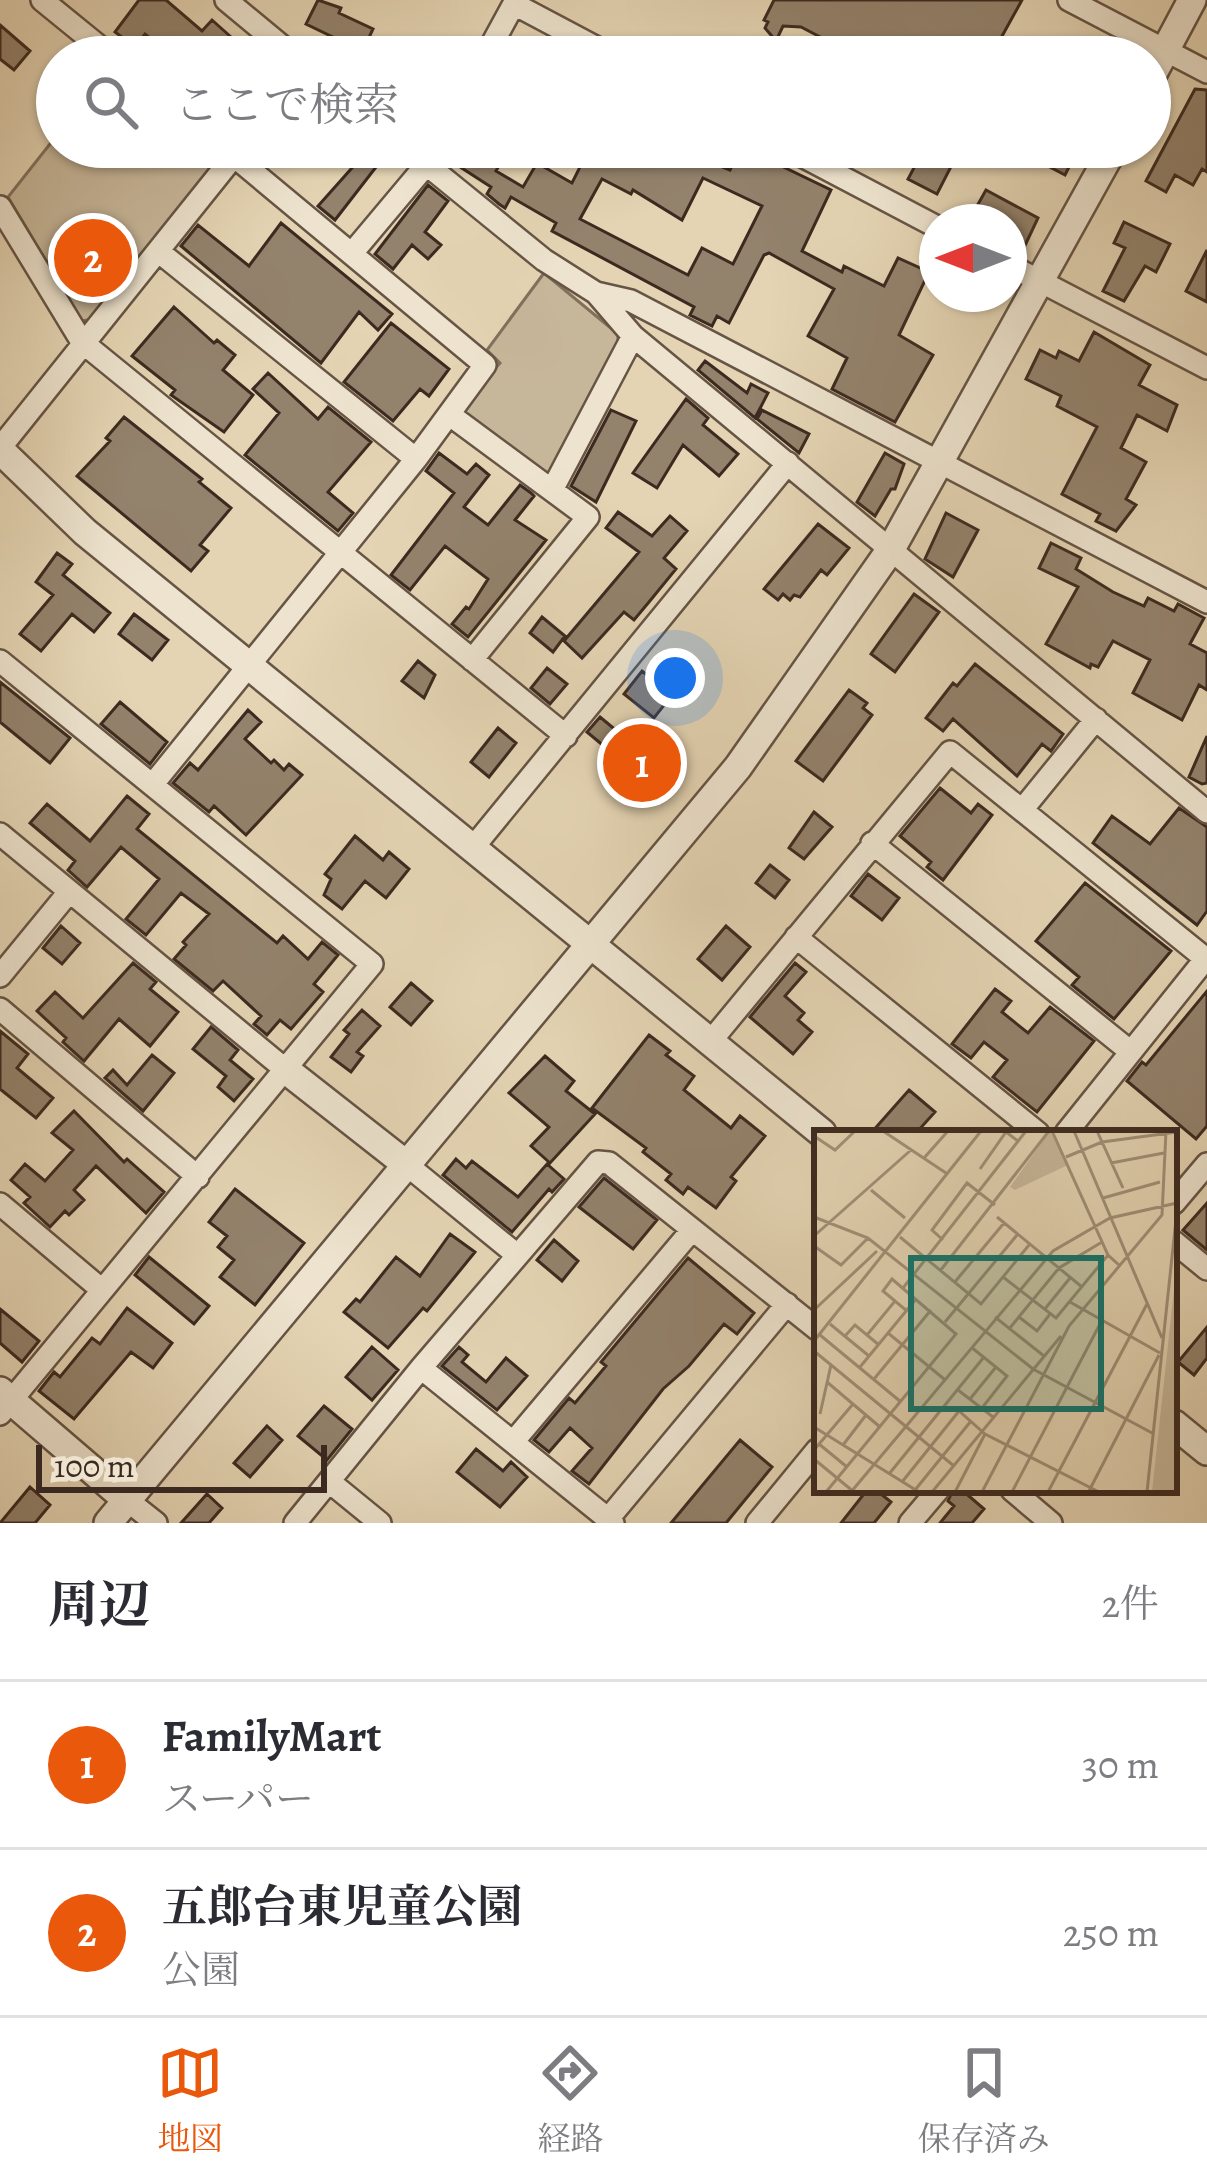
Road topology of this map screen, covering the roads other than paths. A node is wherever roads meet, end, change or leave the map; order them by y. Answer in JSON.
{"nodes":[{"id":1,"x":42,"y":0,"type":"edge"},
{"id":2,"x":226,"y":0,"type":"edge"},
{"id":3,"x":1069,"y":0,"type":"edge"},
{"id":4,"x":1192,"y":0,"type":"edge"},
{"id":5,"x":515,"y":2,"type":"edge"},
{"id":6,"x":86,"y":36,"type":"edge"},
{"id":7,"x":270,"y":36,"type":"edge"},
{"id":8,"x":496,"y":36,"type":"edge"},
{"id":9,"x":576,"y":36,"type":"edge"},
{"id":10,"x":1139,"y":36,"type":"edge"},
{"id":11,"x":1171,"y":40,"type":"edge"},
{"id":12,"x":1171,"y":53,"type":"edge"},
{"id":13,"x":1207,"y":72,"type":"edge"},
{"id":14,"x":216,"y":168,"type":"edge"},
{"id":15,"x":249,"y":168,"type":"edge"},
{"id":16,"x":421,"y":168,"type":"edge"},
{"id":17,"x":444,"y":168,"type":"edge"},
{"id":18,"x":825,"y":168,"type":"edge"},
{"id":19,"x":1103,"y":168,"type":"edge"},
{"id":20,"x":0,"y":207,"type":"edge"},
{"id":21,"x":919,"y":218,"type":"edge"},
{"id":22,"x":158,"y":251,"type":"junction"},
{"id":23,"x":353,"y":252,"type":"junction"},
{"id":24,"x":1027,"y":275,"type":"edge"},
{"id":25,"x":1041,"y":282,"type":"junction"},
{"id":26,"x":596,"y":293,"type":"junction"},
{"id":27,"x":633,"y":336,"type":"junction"},
{"id":28,"x":82,"y":342,"type":"junction"},
{"id":29,"x":1207,"y":368,"type":"edge"},
{"id":30,"x":450,"y":415,"type":"junction"},
{"id":31,"x":0,"y":449,"type":"edge"},
{"id":32,"x":416,"y":459,"type":"junction"},
{"id":33,"x":788,"y":463,"type":"junction"},
{"id":34,"x":940,"y":463,"type":"junction"},
{"id":35,"x":552,"y":490,"type":"junction"},
{"id":36,"x":891,"y":549,"type":"junction"},
{"id":37,"x":341,"y":552,"type":"junction"},
{"id":38,"x":1207,"y":602,"type":"edge"},
{"id":39,"x":472,"y":660,"type":"junction"},
{"id":40,"x":0,"y":661,"type":"edge"},
{"id":41,"x":250,"y":666,"type":"junction"},
{"id":42,"x":1096,"y":719,"type":"junction"},
{"id":43,"x":566,"y":736,"type":"junction"},
{"id":44,"x":153,"y":784,"type":"junction"},
{"id":45,"x":1022,"y":811,"type":"junction"},
{"id":46,"x":1207,"y":812,"type":"edge"},
{"id":47,"x":0,"y":834,"type":"edge"},
{"id":48,"x":872,"y":843,"type":"junction"},
{"id":49,"x":471,"y":850,"type":"junction"},
{"id":50,"x":68,"y":892,"type":"junction"},
{"id":51,"x":796,"y":937,"type":"junction"},
{"id":52,"x":591,"y":943,"type":"junction"},
{"id":53,"x":1206,"y":958,"type":"edge"},
{"id":54,"x":0,"y":976,"type":"edge"},
{"id":55,"x":0,"y":1009,"type":"edge"},
{"id":56,"x":710,"y":1042,"type":"junction"},
{"id":57,"x":1132,"y":1052,"type":"junction"},
{"id":58,"x":286,"y":1070,"type":"junction"},
{"id":59,"x":818,"y":1130,"type":"edge"},
{"id":60,"x":1034,"y":1130,"type":"edge"},
{"id":61,"x":1068,"y":1130,"type":"edge"},
{"id":62,"x":1207,"y":1164,"type":"edge"},
{"id":63,"x":407,"y":1165,"type":"junction"},
{"id":64,"x":198,"y":1178,"type":"junction"},
{"id":65,"x":1177,"y":1199,"type":"edge"},
{"id":66,"x":0,"y":1204,"type":"edge"},
{"id":67,"x":692,"y":1230,"type":"junction"},
{"id":68,"x":1177,"y":1244,"type":"edge"},
{"id":69,"x":517,"y":1256,"type":"junction"},
{"id":70,"x":1207,"y":1269,"type":"edge"},
{"id":71,"x":102,"y":1289,"type":"junction"},
{"id":72,"x":787,"y":1304,"type":"junction"},
{"id":73,"x":814,"y":1326,"type":"edge"},
{"id":74,"x":421,"y":1368,"type":"junction"},
{"id":75,"x":4,"y":1402,"type":"edge"},
{"id":76,"x":1177,"y":1426,"type":"edge"},
{"id":77,"x":513,"y":1442,"type":"junction"},
{"id":78,"x":1207,"y":1451,"type":"edge"},
{"id":79,"x":814,"y":1454,"type":"edge"},
{"id":80,"x":331,"y":1483,"type":"junction"},
{"id":81,"x":935,"y":1493,"type":"edge"},
{"id":82,"x":1016,"y":1493,"type":"edge"},
{"id":83,"x":127,"y":1500,"type":"junction"},
{"id":84,"x":610,"y":1521,"type":"edge"},
{"id":85,"x":108,"y":1523,"type":"edge"},
{"id":86,"x":156,"y":1523,"type":"edge"},
{"id":87,"x":295,"y":1523,"type":"edge"},
{"id":88,"x":380,"y":1523,"type":"edge"},
{"id":89,"x":757,"y":1523,"type":"edge"},
{"id":90,"x":910,"y":1523,"type":"edge"},
{"id":91,"x":1051,"y":1523,"type":"edge"}],
"edges":[{"from":1,"to":6,"type":"street"},
{"from":2,"to":7,"type":"street"},
{"from":3,"to":10,"type":"street"},
{"from":4,"to":11,"type":"street"},
{"from":5,"to":8,"type":"street"},
{"from":5,"to":9,"type":"street"},
{"from":12,"to":13,"type":"street"},
{"from":14,"to":22,"type":"street"},
{"from":15,"to":23,"type":"street"},
{"from":16,"to":23,"type":"street"},
{"from":17,"to":26,"type":"street"},
{"from":18,"to":21,"type":"street"},
{"from":19,"to":25,"type":"street"},
{"from":20,"to":28,"type":"street"},
{"from":22,"to":28,"type":"street"},
{"from":22,"to":32,"type":"street"},
{"from":23,"to":30,"type":"street"},
{"from":24,"to":25,"type":"street"},
{"from":25,"to":29,"type":"street"},
{"from":25,"to":34,"type":"street"},
{"from":26,"to":27,"type":"street"},
{"from":26,"to":34,"type":"street"},
{"from":27,"to":33,"type":"street"},
{"from":27,"to":35,"type":"street"},
{"from":28,"to":31,"type":"street"},
{"from":28,"to":37,"type":"street"},
{"from":30,"to":32,"type":"street"},
{"from":30,"to":35,"type":"street"},
{"from":31,"to":41,"type":"street"},
{"from":32,"to":37,"type":"street"},
{"from":33,"to":36,"type":"street"},
{"from":33,"to":43,"type":"street"},
{"from":34,"to":36,"type":"street"},
{"from":34,"to":38,"type":"street"},
{"from":35,"to":39,"type":"street"},
{"from":36,"to":42,"type":"street"},
{"from":36,"to":52,"type":"street"},
{"from":37,"to":39,"type":"street"},
{"from":37,"to":41,"type":"street"},
{"from":39,"to":43,"type":"street"},
{"from":40,"to":44,"type":"street"},
{"from":41,"to":44,"type":"street"},
{"from":41,"to":49,"type":"street"},
{"from":42,"to":45,"type":"street"},
{"from":42,"to":46,"type":"street"},
{"from":43,"to":49,"type":"street"},
{"from":44,"to":58,"type":"street"},
{"from":45,"to":48,"type":"street"},
{"from":45,"to":53,"type":"street"},
{"from":47,"to":50,"type":"street"},
{"from":48,"to":51,"type":"street"},
{"from":48,"to":57,"type":"street"},
{"from":49,"to":52,"type":"street"},
{"from":50,"to":54,"type":"street"},
{"from":50,"to":58,"type":"street"},
{"from":51,"to":56,"type":"street"},
{"from":51,"to":60,"type":"street"},
{"from":52,"to":56,"type":"street"},
{"from":52,"to":63,"type":"street"},
{"from":53,"to":57,"type":"street"},
{"from":55,"to":64,"type":"street"},
{"from":56,"to":59,"type":"street"},
{"from":57,"to":61,"type":"street"},
{"from":58,"to":63,"type":"street"},
{"from":58,"to":64,"type":"street"},
{"from":62,"to":65,"type":"street"},
{"from":63,"to":69,"type":"street"},
{"from":63,"to":83,"type":"street"},
{"from":64,"to":71,"type":"street"},
{"from":66,"to":71,"type":"street"},
{"from":67,"to":69,"type":"street"},
{"from":67,"to":72,"type":"street"},
{"from":67,"to":77,"type":"street"},
{"from":68,"to":70,"type":"street"},
{"from":69,"to":74,"type":"street"},
{"from":71,"to":75,"type":"street"},
{"from":72,"to":73,"type":"street"},
{"from":72,"to":84,"type":"street"},
{"from":74,"to":77,"type":"street"},
{"from":74,"to":80,"type":"street"},
{"from":75,"to":83,"type":"street"},
{"from":76,"to":78,"type":"street"},
{"from":77,"to":84,"type":"street"},
{"from":79,"to":89,"type":"street"},
{"from":80,"to":87,"type":"street"},
{"from":80,"to":88,"type":"street"},
{"from":81,"to":90,"type":"street"},
{"from":82,"to":91,"type":"street"},
{"from":83,"to":85,"type":"street"},
{"from":83,"to":86,"type":"street"}]}
